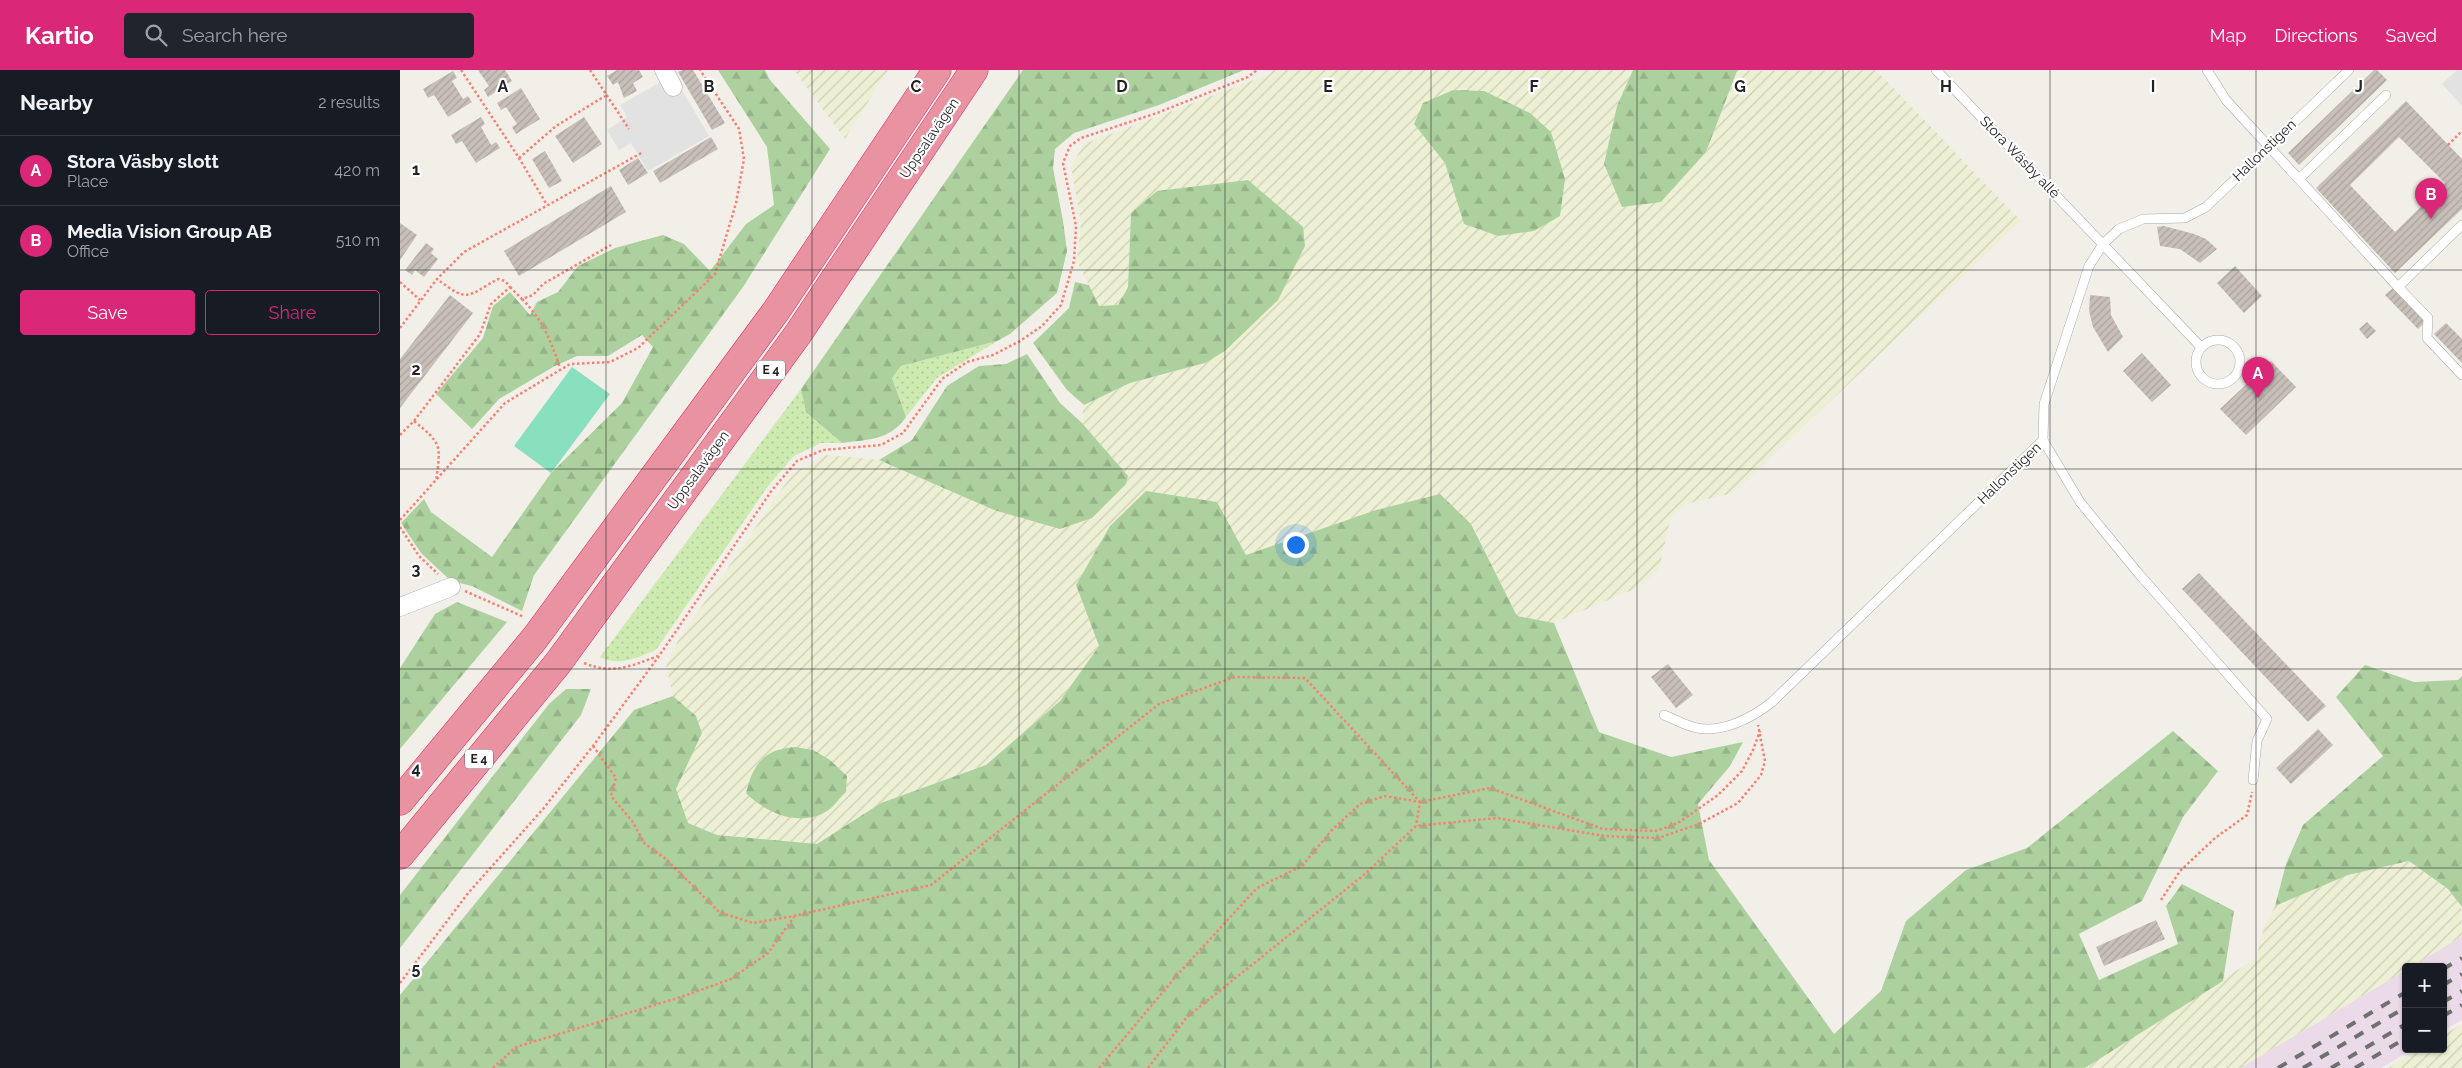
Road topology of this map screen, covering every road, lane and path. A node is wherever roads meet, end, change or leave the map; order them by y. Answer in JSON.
{"nodes":[{"id":1,"x":460,"y":70,"type":"edge"},
{"id":2,"x":590,"y":70,"type":"edge"},
{"id":3,"x":664,"y":70,"type":"edge"},
{"id":4,"x":700,"y":70,"type":"edge"},
{"id":5,"x":937,"y":70,"type":"edge"},
{"id":6,"x":974,"y":70,"type":"edge"},
{"id":7,"x":1257,"y":70,"type":"edge"},
{"id":8,"x":1936,"y":70,"type":"edge"},
{"id":9,"x":2208,"y":70,"type":"edge"},
{"id":10,"x":2349,"y":70,"type":"edge"},
{"id":11,"x":673,"y":86,"type":"dead end"},
{"id":12,"x":2386,"y":95,"type":"dead end"},
{"id":13,"x":605,"y":96,"type":"junction"},
{"id":14,"x":629,"y":129,"type":"dead end"},
{"id":15,"x":2462,"y":131,"type":"edge"},
{"id":16,"x":2448,"y":144,"type":"dead end"},
{"id":17,"x":2268,"y":146,"type":"junction"},
{"id":18,"x":643,"y":152,"type":"dead end"},
{"id":19,"x":519,"y":158,"type":"junction"},
{"id":20,"x":2299,"y":179,"type":"junction"},
{"id":21,"x":547,"y":205,"type":"junction"},
{"id":22,"x":2462,"y":225,"type":"edge"},
{"id":23,"x":611,"y":244,"type":"dead end"},
{"id":24,"x":2103,"y":244,"type":"junction"},
{"id":25,"x":437,"y":279,"type":"junction"},
{"id":26,"x":400,"y":282,"type":"edge"},
{"id":27,"x":510,"y":287,"type":"junction"},
{"id":28,"x":2398,"y":287,"type":"junction"},
{"id":29,"x":522,"y":299,"type":"junction"},
{"id":30,"x":420,"y":300,"type":"junction"},
{"id":31,"x":400,"y":328,"type":"edge"},
{"id":32,"x":2201,"y":347,"type":"junction"},
{"id":33,"x":560,"y":368,"type":"junction"},
{"id":34,"x":2462,"y":375,"type":"edge"},
{"id":35,"x":414,"y":421,"type":"junction"},
{"id":36,"x":400,"y":435,"type":"edge"},
{"id":37,"x":2043,"y":440,"type":"junction"},
{"id":38,"x":436,"y":483,"type":"junction"},
{"id":39,"x":400,"y":520,"type":"edge"},
{"id":40,"x":451,"y":587,"type":"dead end"},
{"id":41,"x":400,"y":607,"type":"edge"},
{"id":42,"x":659,"y":656,"type":"junction"},
{"id":43,"x":581,"y":661,"type":"dead end"},
{"id":44,"x":1664,"y":715,"type":"dead end"},
{"id":45,"x":1756,"y":715,"type":"junction"},
{"id":46,"x":1760,"y":731,"type":"junction"},
{"id":47,"x":593,"y":746,"type":"junction"},
{"id":48,"x":2253,"y":780,"type":"joint"},
{"id":49,"x":400,"y":801,"type":"edge"},
{"id":50,"x":1420,"y":802,"type":"junction"},
{"id":51,"x":1416,"y":826,"type":"junction"},
{"id":52,"x":400,"y":855,"type":"edge"},
{"id":53,"x":2161,"y":900,"type":"dead end"},
{"id":54,"x":794,"y":916,"type":"junction"},
{"id":55,"x":400,"y":983,"type":"edge"},
{"id":56,"x":493,"y":1068,"type":"edge"},
{"id":57,"x":1099,"y":1068,"type":"edge"},
{"id":58,"x":1148,"y":1068,"type":"edge"}],
"edges":[{"from":1,"to":19,"type":"path"},
{"from":2,"to":13,"type":"path"},
{"from":3,"to":11,"type":"street"},
{"from":4,"to":33,"type":"path"},
{"from":5,"to":49,"type":"highway","number":"E 4"},
{"from":6,"to":52,"type":"highway","name":"Uppsalavägen","number":"E 4"},
{"from":7,"to":42,"type":"path"},
{"from":8,"to":24,"type":"lane","name":"Stora Wäsby allé"},
{"from":9,"to":17,"type":"lane"},
{"from":10,"to":17,"type":"lane","name":"Hallonstigen"},
{"from":12,"to":20,"type":"lane"},
{"from":13,"to":14,"type":"path"},
{"from":13,"to":19,"type":"path"},
{"from":15,"to":16,"type":"path"},
{"from":17,"to":20,"type":"lane"},
{"from":17,"to":24,"type":"lane","name":"Hallonstigen"},
{"from":18,"to":21,"type":"path"},
{"from":19,"to":21,"type":"path"},
{"from":20,"to":28,"type":"lane"},
{"from":21,"to":25,"type":"path"},
{"from":22,"to":28,"type":"lane"},
{"from":23,"to":29,"type":"path"},
{"from":24,"to":32,"type":"lane","name":"Stora Wäsby allé"},
{"from":24,"to":37,"type":"lane","name":"Hallonstigen"},
{"from":25,"to":27,"type":"path"},
{"from":25,"to":30,"type":"path"},
{"from":26,"to":30,"type":"path"},
{"from":27,"to":29,"type":"path"},
{"from":27,"to":35,"type":"path"},
{"from":28,"to":34,"type":"lane"},
{"from":29,"to":33,"type":"path"},
{"from":30,"to":31,"type":"path"},
{"from":32,"to":32,"type":"lane"},
{"from":33,"to":38,"type":"path"},
{"from":35,"to":36,"type":"path"},
{"from":35,"to":38,"type":"path"},
{"from":37,"to":45,"type":"lane","name":"Hallonstigen"},
{"from":37,"to":48,"type":"lane"},
{"from":38,"to":39,"type":"path"},
{"from":40,"to":41,"type":"street"},
{"from":42,"to":43,"type":"path"},
{"from":42,"to":47,"type":"path"},
{"from":44,"to":45,"type":"lane","name":"Hallonstigen"},
{"from":45,"to":46,"type":"path"},
{"from":46,"to":50,"type":"path"},
{"from":46,"to":51,"type":"path"},
{"from":47,"to":54,"type":"path"},
{"from":47,"to":55,"type":"path"},
{"from":48,"to":53,"type":"path"},
{"from":50,"to":51,"type":"path"},
{"from":50,"to":54,"type":"path"},
{"from":50,"to":57,"type":"path"},
{"from":51,"to":58,"type":"path"},
{"from":54,"to":56,"type":"path"}]}
